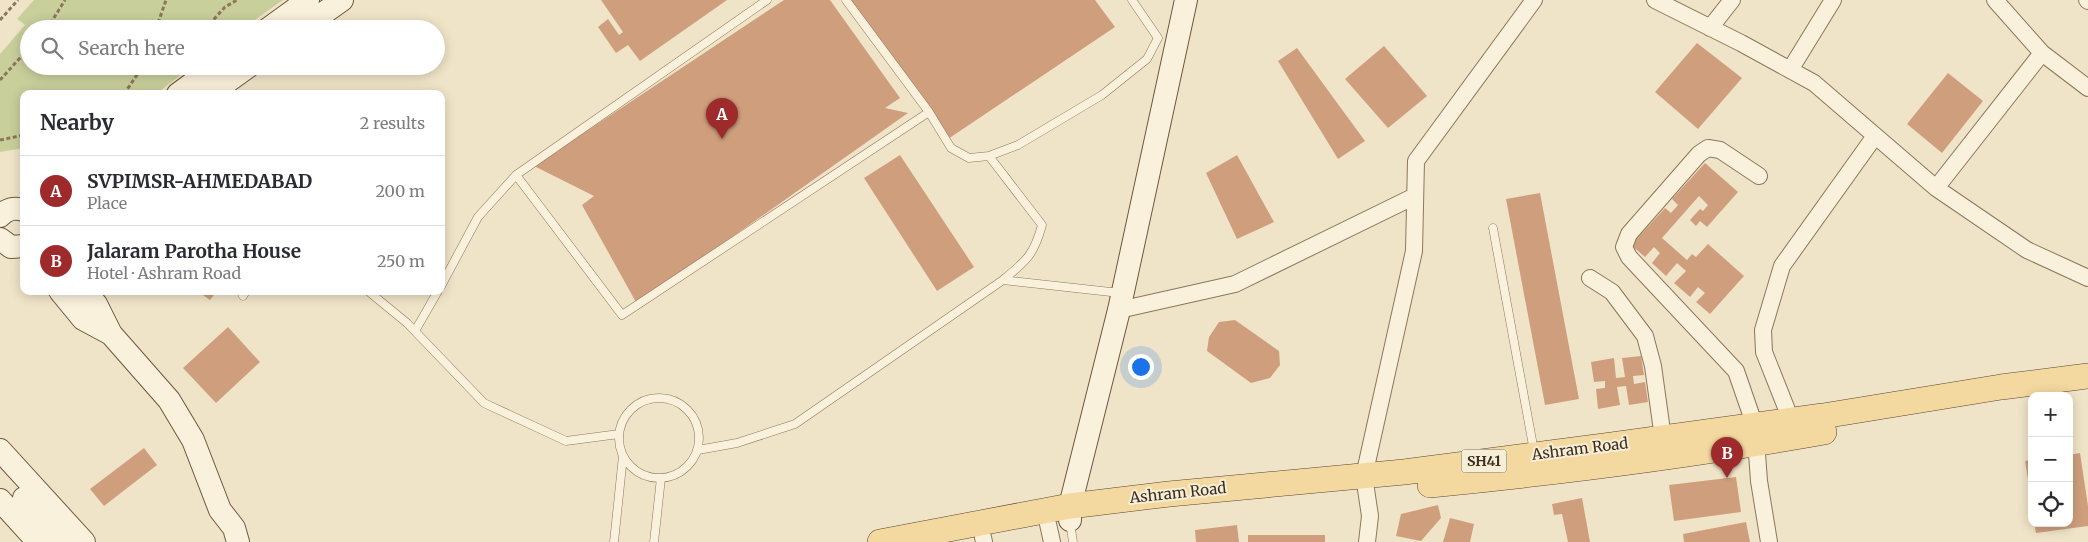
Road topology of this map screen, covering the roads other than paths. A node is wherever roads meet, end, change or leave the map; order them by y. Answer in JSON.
{"nodes":[{"id":1,"x":308,"y":0,"type":"edge"},
{"id":2,"x":342,"y":0,"type":"edge"},
{"id":3,"x":767,"y":0,"type":"edge"},
{"id":4,"x":846,"y":0,"type":"edge"},
{"id":5,"x":1132,"y":0,"type":"edge"},
{"id":6,"x":1186,"y":0,"type":"edge"},
{"id":7,"x":1534,"y":0,"type":"edge"},
{"id":8,"x":1655,"y":0,"type":"edge"},
{"id":9,"x":1732,"y":0,"type":"edge"},
{"id":10,"x":1833,"y":0,"type":"edge"},
{"id":11,"x":1995,"y":0,"type":"edge"},
{"id":12,"x":280,"y":20,"type":"edge"},
{"id":13,"x":314,"y":20,"type":"edge"},
{"id":14,"x":1710,"y":28,"type":"junction"},
{"id":15,"x":2042,"y":53,"type":"junction"},
{"id":16,"x":1790,"y":70,"type":"junction"},
{"id":17,"x":212,"y":75,"type":"edge"},
{"id":18,"x":232,"y":75,"type":"edge"},
{"id":19,"x":2088,"y":88,"type":"edge"},
{"id":20,"x":205,"y":89,"type":"edge"},
{"id":21,"x":929,"y":112,"type":"junction"},
{"id":22,"x":1875,"y":136,"type":"junction"},
{"id":23,"x":989,"y":156,"type":"junction"},
{"id":24,"x":516,"y":176,"type":"junction"},
{"id":25,"x":1759,"y":176,"type":"dead end"},
{"id":26,"x":1936,"y":188,"type":"junction"},
{"id":27,"x":1415,"y":196,"type":"junction"},
{"id":28,"x":20,"y":209,"type":"edge"},
{"id":29,"x":0,"y":216,"type":"edge"},
{"id":30,"x":1494,"y":228,"type":"dead end"},
{"id":31,"x":1590,"y":278,"type":"dead end"},
{"id":32,"x":2088,"y":278,"type":"edge"},
{"id":33,"x":445,"y":279,"type":"edge"},
{"id":34,"x":1003,"y":280,"type":"junction"},
{"id":35,"x":64,"y":295,"type":"edge"},
{"id":36,"x":88,"y":295,"type":"edge"},
{"id":37,"x":373,"y":295,"type":"edge"},
{"id":38,"x":436,"y":295,"type":"edge"},
{"id":39,"x":1120,"y":302,"type":"junction"},
{"id":40,"x":415,"y":331,"type":"junction"},
{"id":41,"x":111,"y":334,"type":"junction"},
{"id":42,"x":2088,"y":376,"type":"edge"},
{"id":43,"x":2088,"y":392,"type":"edge"},
{"id":44,"x":2073,"y":395,"type":"edge"},
{"id":45,"x":2028,"y":401,"type":"edge"},
{"id":46,"x":1791,"y":420,"type":"junction"},
{"id":47,"x":619,"y":434,"type":"junction"},
{"id":48,"x":1756,"y":435,"type":"junction"},
{"id":49,"x":1663,"y":438,"type":"junction"},
{"id":50,"x":0,"y":450,"type":"edge"},
{"id":51,"x":698,"y":450,"type":"junction"},
{"id":52,"x":1534,"y":455,"type":"junction"},
{"id":53,"x":623,"y":456,"type":"junction"},
{"id":54,"x":0,"y":471,"type":"edge"},
{"id":55,"x":662,"y":478,"type":"junction"},
{"id":56,"x":1365,"y":484,"type":"junction"},
{"id":57,"x":0,"y":500,"type":"edge"},
{"id":58,"x":220,"y":510,"type":"junction"},
{"id":59,"x":0,"y":520,"type":"edge"},
{"id":60,"x":1062,"y":527,"type":"edge"},
{"id":61,"x":984,"y":539,"type":"edge"},
{"id":62,"x":20,"y":542,"type":"edge"},
{"id":63,"x":38,"y":542,"type":"edge"},
{"id":64,"x":62,"y":542,"type":"edge"},
{"id":65,"x":84,"y":542,"type":"edge"},
{"id":66,"x":222,"y":542,"type":"edge"},
{"id":67,"x":238,"y":542,"type":"edge"},
{"id":68,"x":614,"y":542,"type":"edge"},
{"id":69,"x":654,"y":542,"type":"edge"},
{"id":70,"x":880,"y":542,"type":"edge"},
{"id":71,"x":956,"y":542,"type":"edge"},
{"id":72,"x":1367,"y":542,"type":"edge"},
{"id":73,"x":1770,"y":542,"type":"edge"}],
"edges":[{"from":1,"to":12,"type":"street"},
{"from":2,"to":13,"type":"street"},
{"from":3,"to":24,"type":"lane"},
{"from":4,"to":21,"type":"lane"},
{"from":5,"to":23,"type":"lane"},
{"from":6,"to":39,"type":"street"},
{"from":7,"to":27,"type":"street"},
{"from":8,"to":14,"type":"street"},
{"from":9,"to":14,"type":"street"},
{"from":10,"to":16,"type":"street"},
{"from":11,"to":15,"type":"street"},
{"from":14,"to":16,"type":"street"},
{"from":15,"to":19,"type":"street"},
{"from":15,"to":26,"type":"street"},
{"from":16,"to":22,"type":"street"},
{"from":17,"to":20,"type":"street"},
{"from":18,"to":20,"type":"street"},
{"from":21,"to":23,"type":"lane"},
{"from":21,"to":24,"type":"lane"},
{"from":22,"to":26,"type":"street"},
{"from":22,"to":46,"type":"street"},
{"from":23,"to":34,"type":"lane"},
{"from":24,"to":33,"type":"lane"},
{"from":25,"to":48,"type":"street"},
{"from":26,"to":32,"type":"street"},
{"from":27,"to":39,"type":"street"},
{"from":27,"to":56,"type":"street"},
{"from":28,"to":29,"type":"street"},
{"from":30,"to":52,"type":"lane"},
{"from":31,"to":49,"type":"street"},
{"from":34,"to":39,"type":"lane"},
{"from":34,"to":51,"type":"lane"},
{"from":35,"to":41,"type":"street"},
{"from":36,"to":41,"type":"street"},
{"from":37,"to":40,"type":"lane"},
{"from":38,"to":40,"type":"lane"},
{"from":39,"to":60,"type":"street"},
{"from":40,"to":47,"type":"lane"},
{"from":41,"to":58,"type":"street"},
{"from":42,"to":46,"type":"main road","name":"Ashram Road","number":"SH41"},
{"from":43,"to":44,"type":"main road"},
{"from":45,"to":48,"type":"main road","name":"Ashram Road"},
{"from":46,"to":48,"type":"main road","name":"Ashram Road","number":"SH41"},
{"from":47,"to":51,"type":"lane"},
{"from":47,"to":53,"type":"lane"},
{"from":48,"to":49,"type":"main road","name":"Ashram Road","number":"SH41"},
{"from":48,"to":56,"type":"main road","name":"Ashram Road"},
{"from":48,"to":73,"type":"street"},
{"from":49,"to":52,"type":"main road","name":"Ashram Road","number":"SH41"},
{"from":50,"to":65,"type":"street"},
{"from":51,"to":55,"type":"lane"},
{"from":52,"to":56,"type":"main road","name":"Ashram Road","number":"SH41"},
{"from":53,"to":55,"type":"lane"},
{"from":53,"to":68,"type":"lane"},
{"from":54,"to":64,"type":"street"},
{"from":55,"to":69,"type":"lane"},
{"from":56,"to":60,"type":"main road","name":"Ashram Road","number":"SH41"},
{"from":56,"to":72,"type":"street"},
{"from":57,"to":63,"type":"street"},
{"from":58,"to":66,"type":"street"},
{"from":58,"to":67,"type":"street"},
{"from":59,"to":62,"type":"street"},
{"from":60,"to":61,"type":"main road","name":"Ashram Road"},
{"from":60,"to":70,"type":"main road","name":"Ashram Road","number":"SH41"},
{"from":61,"to":71,"type":"main road","name":"Ashram Road"}]}
